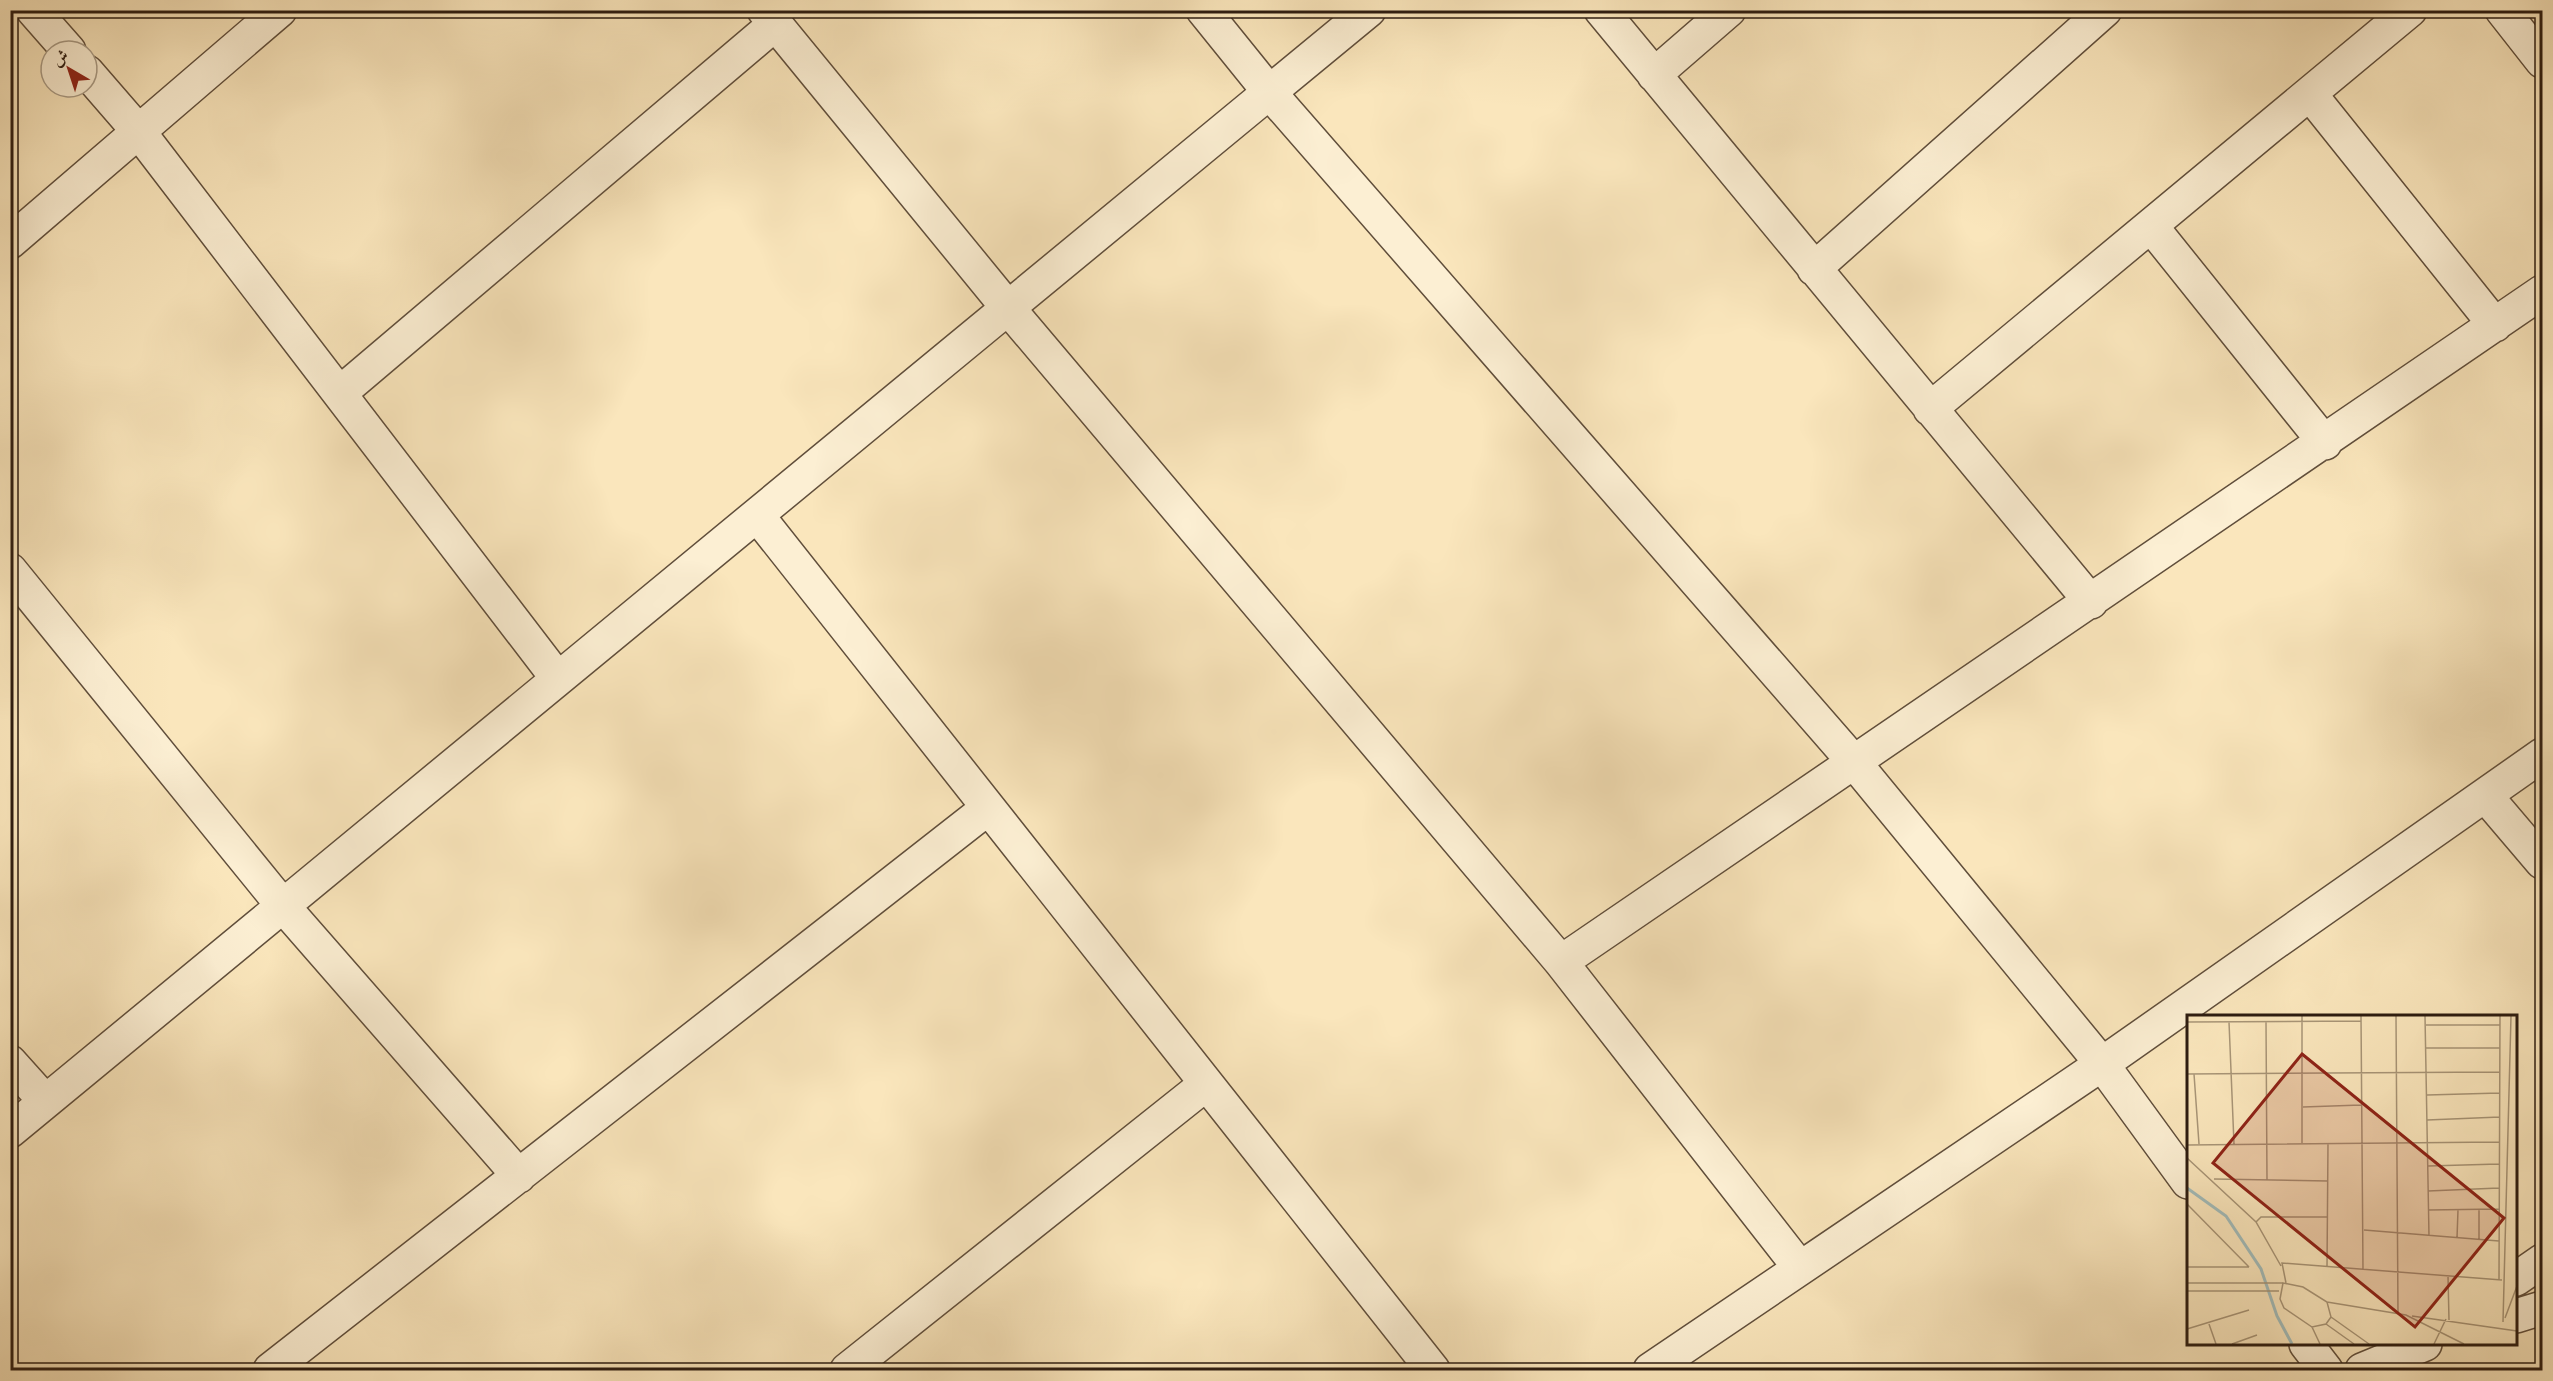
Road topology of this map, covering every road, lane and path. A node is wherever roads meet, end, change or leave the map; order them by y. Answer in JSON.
{"nodes":[{"id":1,"x":33,"y":10,"type":"edge"},
{"id":2,"x":280,"y":10,"type":"edge"},
{"id":3,"x":1203,"y":10,"type":"edge"},
{"id":4,"x":1369,"y":10,"type":"edge"},
{"id":5,"x":1601,"y":10,"type":"edge"},
{"id":6,"x":1729,"y":10,"type":"edge"},
{"id":7,"x":2105,"y":10,"type":"edge"},
{"id":8,"x":2410,"y":10,"type":"edge"},
{"id":9,"x":2502,"y":10,"type":"edge"},
{"id":10,"x":769,"y":17,"type":"edge"},
{"id":11,"x":58,"y":39,"type":"edge"},
{"id":12,"x":2542,"y":61,"type":"edge"},
{"id":13,"x":1654,"y":75,"type":"junction"},
{"id":14,"x":99,"y":86,"type":"edge"},
{"id":15,"x":1270,"y":93,"type":"junction"},
{"id":16,"x":2310,"y":94,"type":"junction"},
{"id":17,"x":139,"y":132,"type":"junction"},
{"id":18,"x":2151,"y":226,"type":"junction"},
{"id":19,"x":10,"y":242,"type":"edge"},
{"id":20,"x":1814,"y":269,"type":"junction"},
{"id":21,"x":2542,"y":292,"type":"edge"},
{"id":22,"x":1008,"y":308,"type":"junction"},
{"id":23,"x":2495,"y":325,"type":"junction"},
{"id":24,"x":340,"y":393,"type":"junction"},
{"id":25,"x":1930,"y":409,"type":"junction"},
{"id":26,"x":2325,"y":442,"type":"junction"},
{"id":27,"x":757,"y":515,"type":"junction"},
{"id":28,"x":10,"y":570,"type":"edge"},
{"id":29,"x":2091,"y":602,"type":"junction"},
{"id":30,"x":558,"y":679,"type":"junction"},
{"id":31,"x":2542,"y":755,"type":"edge"},
{"id":32,"x":1854,"y":762,"type":"junction"},
{"id":33,"x":2486,"y":795,"type":"junction"},
{"id":34,"x":988,"y":808,"type":"junction"},
{"id":35,"x":2542,"y":862,"type":"edge"},
{"id":36,"x":283,"y":906,"type":"junction"},
{"id":37,"x":1561,"y":962,"type":"junction"},
{"id":38,"x":10,"y":1062,"type":"edge"},
{"id":39,"x":2102,"y":1064,"type":"junction"},
{"id":40,"x":1206,"y":1084,"type":"junction"},
{"id":41,"x":45,"y":1101,"type":"junction"},
{"id":42,"x":10,"y":1131,"type":"edge"},
{"id":43,"x":519,"y":1176,"type":"junction"},
{"id":44,"x":2187,"y":1181,"type":"edge"},
{"id":45,"x":2542,"y":1262,"type":"edge"},
{"id":46,"x":1800,"y":1268,"type":"junction"},
{"id":47,"x":2517,"y":1278,"type":"edge"},
{"id":48,"x":2542,"y":1308,"type":"edge"},
{"id":49,"x":2517,"y":1316,"type":"edge"},
{"id":50,"x":2307,"y":1345,"type":"edge"},
{"id":51,"x":2419,"y":1345,"type":"edge"},
{"id":52,"x":270,"y":1371,"type":"edge"},
{"id":53,"x":847,"y":1371,"type":"edge"},
{"id":54,"x":1433,"y":1371,"type":"edge"},
{"id":55,"x":1650,"y":1371,"type":"edge"},
{"id":56,"x":2326,"y":1371,"type":"edge"},
{"id":57,"x":2362,"y":1371,"type":"edge"}],
"edges":[{"from":1,"to":11,"type":"street"},
{"from":2,"to":17,"type":"street"},
{"from":3,"to":15,"type":"street"},
{"from":4,"to":15,"type":"street"},
{"from":5,"to":13,"type":"street"},
{"from":6,"to":13,"type":"street"},
{"from":7,"to":20,"type":"street"},
{"from":8,"to":16,"type":"street"},
{"from":9,"to":12,"type":"street"},
{"from":10,"to":22,"type":"street"},
{"from":10,"to":24,"type":"street"},
{"from":13,"to":20,"type":"street"},
{"from":14,"to":17,"type":"street"},
{"from":15,"to":22,"type":"street"},
{"from":15,"to":32,"type":"street"},
{"from":16,"to":18,"type":"street"},
{"from":16,"to":23,"type":"street"},
{"from":17,"to":19,"type":"street"},
{"from":17,"to":24,"type":"street"},
{"from":18,"to":25,"type":"street"},
{"from":18,"to":26,"type":"street"},
{"from":20,"to":25,"type":"street"},
{"from":21,"to":23,"type":"street"},
{"from":22,"to":27,"type":"street"},
{"from":22,"to":37,"type":"street"},
{"from":23,"to":26,"type":"street"},
{"from":24,"to":30,"type":"street"},
{"from":25,"to":29,"type":"street"},
{"from":26,"to":29,"type":"street"},
{"from":27,"to":30,"type":"street"},
{"from":27,"to":34,"type":"street"},
{"from":28,"to":36,"type":"street"},
{"from":29,"to":32,"type":"street"},
{"from":30,"to":36,"type":"street"},
{"from":31,"to":33,"type":"street"},
{"from":32,"to":37,"type":"street"},
{"from":32,"to":39,"type":"street"},
{"from":33,"to":35,"type":"street"},
{"from":33,"to":39,"type":"street"},
{"from":34,"to":40,"type":"street"},
{"from":34,"to":43,"type":"street"},
{"from":36,"to":41,"type":"street"},
{"from":36,"to":43,"type":"street"},
{"from":37,"to":46,"type":"street"},
{"from":38,"to":41,"type":"street"},
{"from":39,"to":44,"type":"street"},
{"from":39,"to":46,"type":"street"},
{"from":40,"to":53,"type":"street"},
{"from":40,"to":54,"type":"street"},
{"from":41,"to":42,"type":"street"},
{"from":43,"to":52,"type":"street"},
{"from":45,"to":47,"type":"street"},
{"from":46,"to":55,"type":"street"},
{"from":48,"to":49,"type":"street"},
{"from":50,"to":56,"type":"street"},
{"from":51,"to":57,"type":"street"}]}
